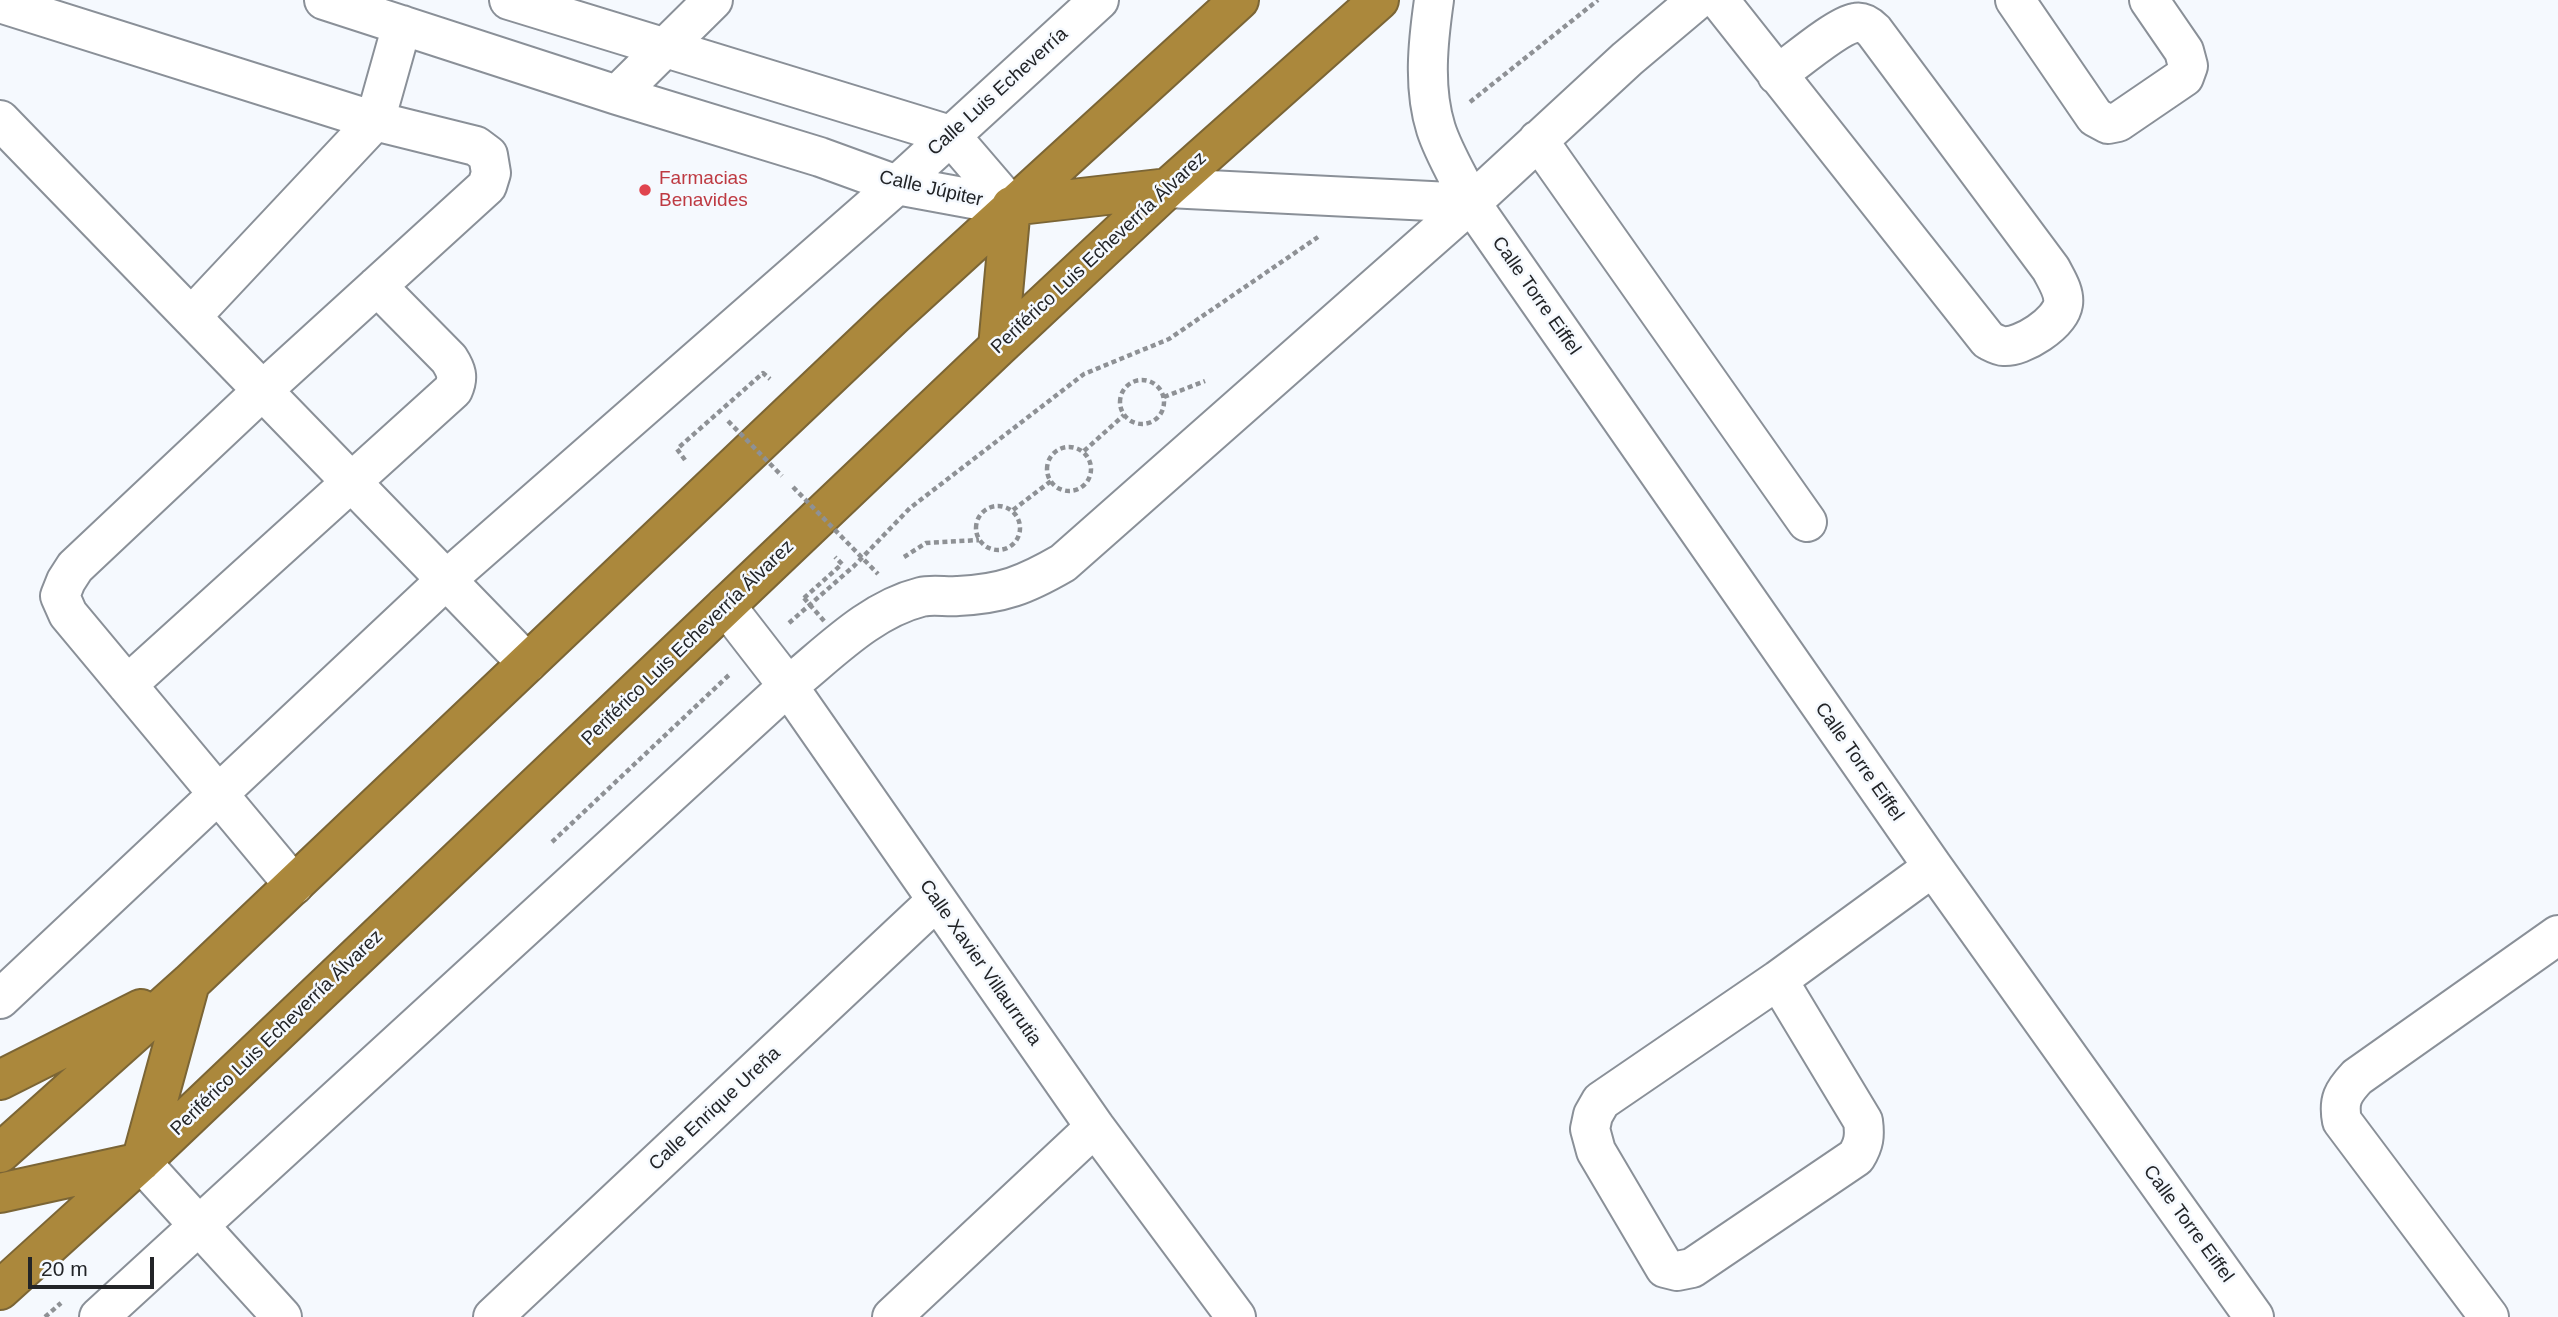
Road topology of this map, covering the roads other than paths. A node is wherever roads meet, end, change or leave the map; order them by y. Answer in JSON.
{"nodes":[{"id":1,"x":324,"y":0,"type":"edge"},
{"id":2,"x":509,"y":0,"type":"edge"},
{"id":3,"x":713,"y":0,"type":"edge"},
{"id":4,"x":1099,"y":0,"type":"edge"},
{"id":5,"x":1239,"y":0,"type":"edge"},
{"id":6,"x":1379,"y":0,"type":"edge"},
{"id":7,"x":1434,"y":0,"type":"edge"},
{"id":8,"x":1697,"y":0,"type":"edge"},
{"id":9,"x":1719,"y":0,"type":"edge"},
{"id":10,"x":2015,"y":0,"type":"edge"},
{"id":11,"x":2149,"y":0,"type":"edge"},
{"id":12,"x":0,"y":3,"type":"edge"},
{"id":13,"x":402,"y":25,"type":"junction"},
{"id":14,"x":663,"y":49,"type":"junction"},
{"id":15,"x":1777,"y":75,"type":"junction"},
{"id":16,"x":617,"y":95,"type":"junction"},
{"id":17,"x":0,"y":120,"type":"edge"},
{"id":18,"x":375,"y":121,"type":"junction"},
{"id":19,"x":950,"y":135,"type":"junction"},
{"id":20,"x":1538,"y":140,"type":"junction"},
{"id":21,"x":897,"y":185,"type":"junction"},
{"id":22,"x":1168,"y":188,"type":"junction"},
{"id":23,"x":1471,"y":203,"type":"junction"},
{"id":24,"x":1011,"y":206,"type":"junction"},
{"id":25,"x":377,"y":286,"type":"junction"},
{"id":26,"x":191,"y":317,"type":"junction"},
{"id":27,"x":998,"y":347,"type":"junction"},
{"id":28,"x":262,"y":390,"type":"junction"},
{"id":29,"x":351,"y":482,"type":"junction"},
{"id":30,"x":1807,"y":522,"type":"dead end"},
{"id":31,"x":446,"y":580,"type":"junction"},
{"id":32,"x":726,"y":606,"type":"junction"},
{"id":33,"x":527,"y":663,"type":"junction"},
{"id":34,"x":127,"y":685,"type":"junction"},
{"id":35,"x":788,"y":686,"type":"junction"},
{"id":36,"x":219,"y":796,"type":"junction"},
{"id":37,"x":1933,"y":867,"type":"junction"},
{"id":38,"x":294,"y":885,"type":"junction"},
{"id":39,"x":936,"y":901,"type":"junction"},
{"id":40,"x":2558,"y":935,"type":"edge"},
{"id":41,"x":1778,"y":979,"type":"junction"},
{"id":42,"x":190,"y":984,"type":"junction"},
{"id":43,"x":0,"y":999,"type":"edge"},
{"id":44,"x":0,"y":1080,"type":"edge"},
{"id":45,"x":1095,"y":1127,"type":"junction"},
{"id":46,"x":0,"y":1153,"type":"edge"},
{"id":47,"x":141,"y":1162,"type":"junction"},
{"id":48,"x":0,"y":1194,"type":"edge"},
{"id":49,"x":197,"y":1225,"type":"junction"},
{"id":50,"x":0,"y":1290,"type":"edge"},
{"id":51,"x":99,"y":1317,"type":"edge"},
{"id":52,"x":282,"y":1317,"type":"edge"},
{"id":53,"x":493,"y":1317,"type":"edge"},
{"id":54,"x":892,"y":1317,"type":"edge"},
{"id":55,"x":1236,"y":1317,"type":"edge"},
{"id":56,"x":2254,"y":1317,"type":"edge"},
{"id":57,"x":2489,"y":1317,"type":"edge"}],
"edges":[{"from":1,"to":13,"type":"street","name":"Calle Júpiter"},
{"from":2,"to":14,"type":"street"},
{"from":3,"to":14,"type":"street"},
{"from":4,"to":19,"type":"street","name":"Calle Luis Echeverría"},
{"from":5,"to":24,"type":"highway"},
{"from":6,"to":22,"type":"highway","name":"Periférico Luis Echeverría Álvarez"},
{"from":7,"to":23,"type":"street","name":"Calle Torre Eiffel"},
{"from":8,"to":20,"type":"street"},
{"from":9,"to":15,"type":"street"},
{"from":10,"to":11,"type":"street"},
{"from":12,"to":18,"type":"street"},
{"from":13,"to":16,"type":"street","name":"Calle Júpiter"},
{"from":13,"to":18,"type":"street"},
{"from":14,"to":16,"type":"street"},
{"from":14,"to":19,"type":"street"},
{"from":15,"to":15,"type":"street"},
{"from":16,"to":21,"type":"street","name":"Calle Júpiter"},
{"from":17,"to":26,"type":"street"},
{"from":18,"to":25,"type":"street"},
{"from":18,"to":26,"type":"street"},
{"from":19,"to":21,"type":"street","name":"Calle Luis Echeverría"},
{"from":19,"to":24,"type":"street","name":"Calle Júpiter"},
{"from":20,"to":23,"type":"street"},
{"from":20,"to":30,"type":"street"},
{"from":21,"to":24,"type":"street","name":"Calle Júpiter"},
{"from":21,"to":31,"type":"street","name":"Calle Luis Echeverría"},
{"from":22,"to":23,"type":"street"},
{"from":22,"to":24,"type":"highway"},
{"from":22,"to":27,"type":"highway","name":"Periférico Luis Echeverría Álvarez"},
{"from":23,"to":35,"type":"street"},
{"from":23,"to":37,"type":"street","name":"Calle Torre Eiffel"},
{"from":24,"to":27,"type":"highway"},
{"from":24,"to":33,"type":"highway"},
{"from":25,"to":28,"type":"street"},
{"from":25,"to":29,"type":"street"},
{"from":26,"to":28,"type":"street"},
{"from":27,"to":32,"type":"highway","name":"Periférico Luis Echeverría Álvarez"},
{"from":28,"to":29,"type":"street"},
{"from":28,"to":34,"type":"street"},
{"from":29,"to":31,"type":"street"},
{"from":29,"to":34,"type":"street"},
{"from":31,"to":33,"type":"street"},
{"from":31,"to":36,"type":"street","name":"Calle Luis Echeverría"},
{"from":32,"to":35,"type":"street","name":"Calle Xavier Villaurrutia"},
{"from":32,"to":47,"type":"highway","name":"Periférico Luis Echeverría Álvarez"},
{"from":33,"to":38,"type":"highway"},
{"from":34,"to":36,"type":"street"},
{"from":35,"to":39,"type":"street","name":"Calle Xavier Villaurrutia"},
{"from":35,"to":49,"type":"street"},
{"from":36,"to":38,"type":"street"},
{"from":36,"to":43,"type":"street","name":"Calle Luis Echeverría"},
{"from":37,"to":41,"type":"street"},
{"from":37,"to":56,"type":"street","name":"Calle Torre Eiffel"},
{"from":38,"to":42,"type":"highway"},
{"from":39,"to":45,"type":"street","name":"Calle Xavier Villaurrutia"},
{"from":39,"to":53,"type":"street","name":"Calle Enrique Ureña"},
{"from":40,"to":57,"type":"street"},
{"from":41,"to":41,"type":"street"},
{"from":42,"to":44,"type":"highway"},
{"from":42,"to":46,"type":"highway"},
{"from":42,"to":47,"type":"highway"},
{"from":45,"to":54,"type":"street"},
{"from":45,"to":55,"type":"street","name":"Calle Xavier Villaurrutia"},
{"from":47,"to":48,"type":"highway"},
{"from":47,"to":49,"type":"street"},
{"from":47,"to":50,"type":"highway","name":"Periférico Luis Echeverría Álvarez"},
{"from":49,"to":51,"type":"street"},
{"from":49,"to":52,"type":"street"}]}
